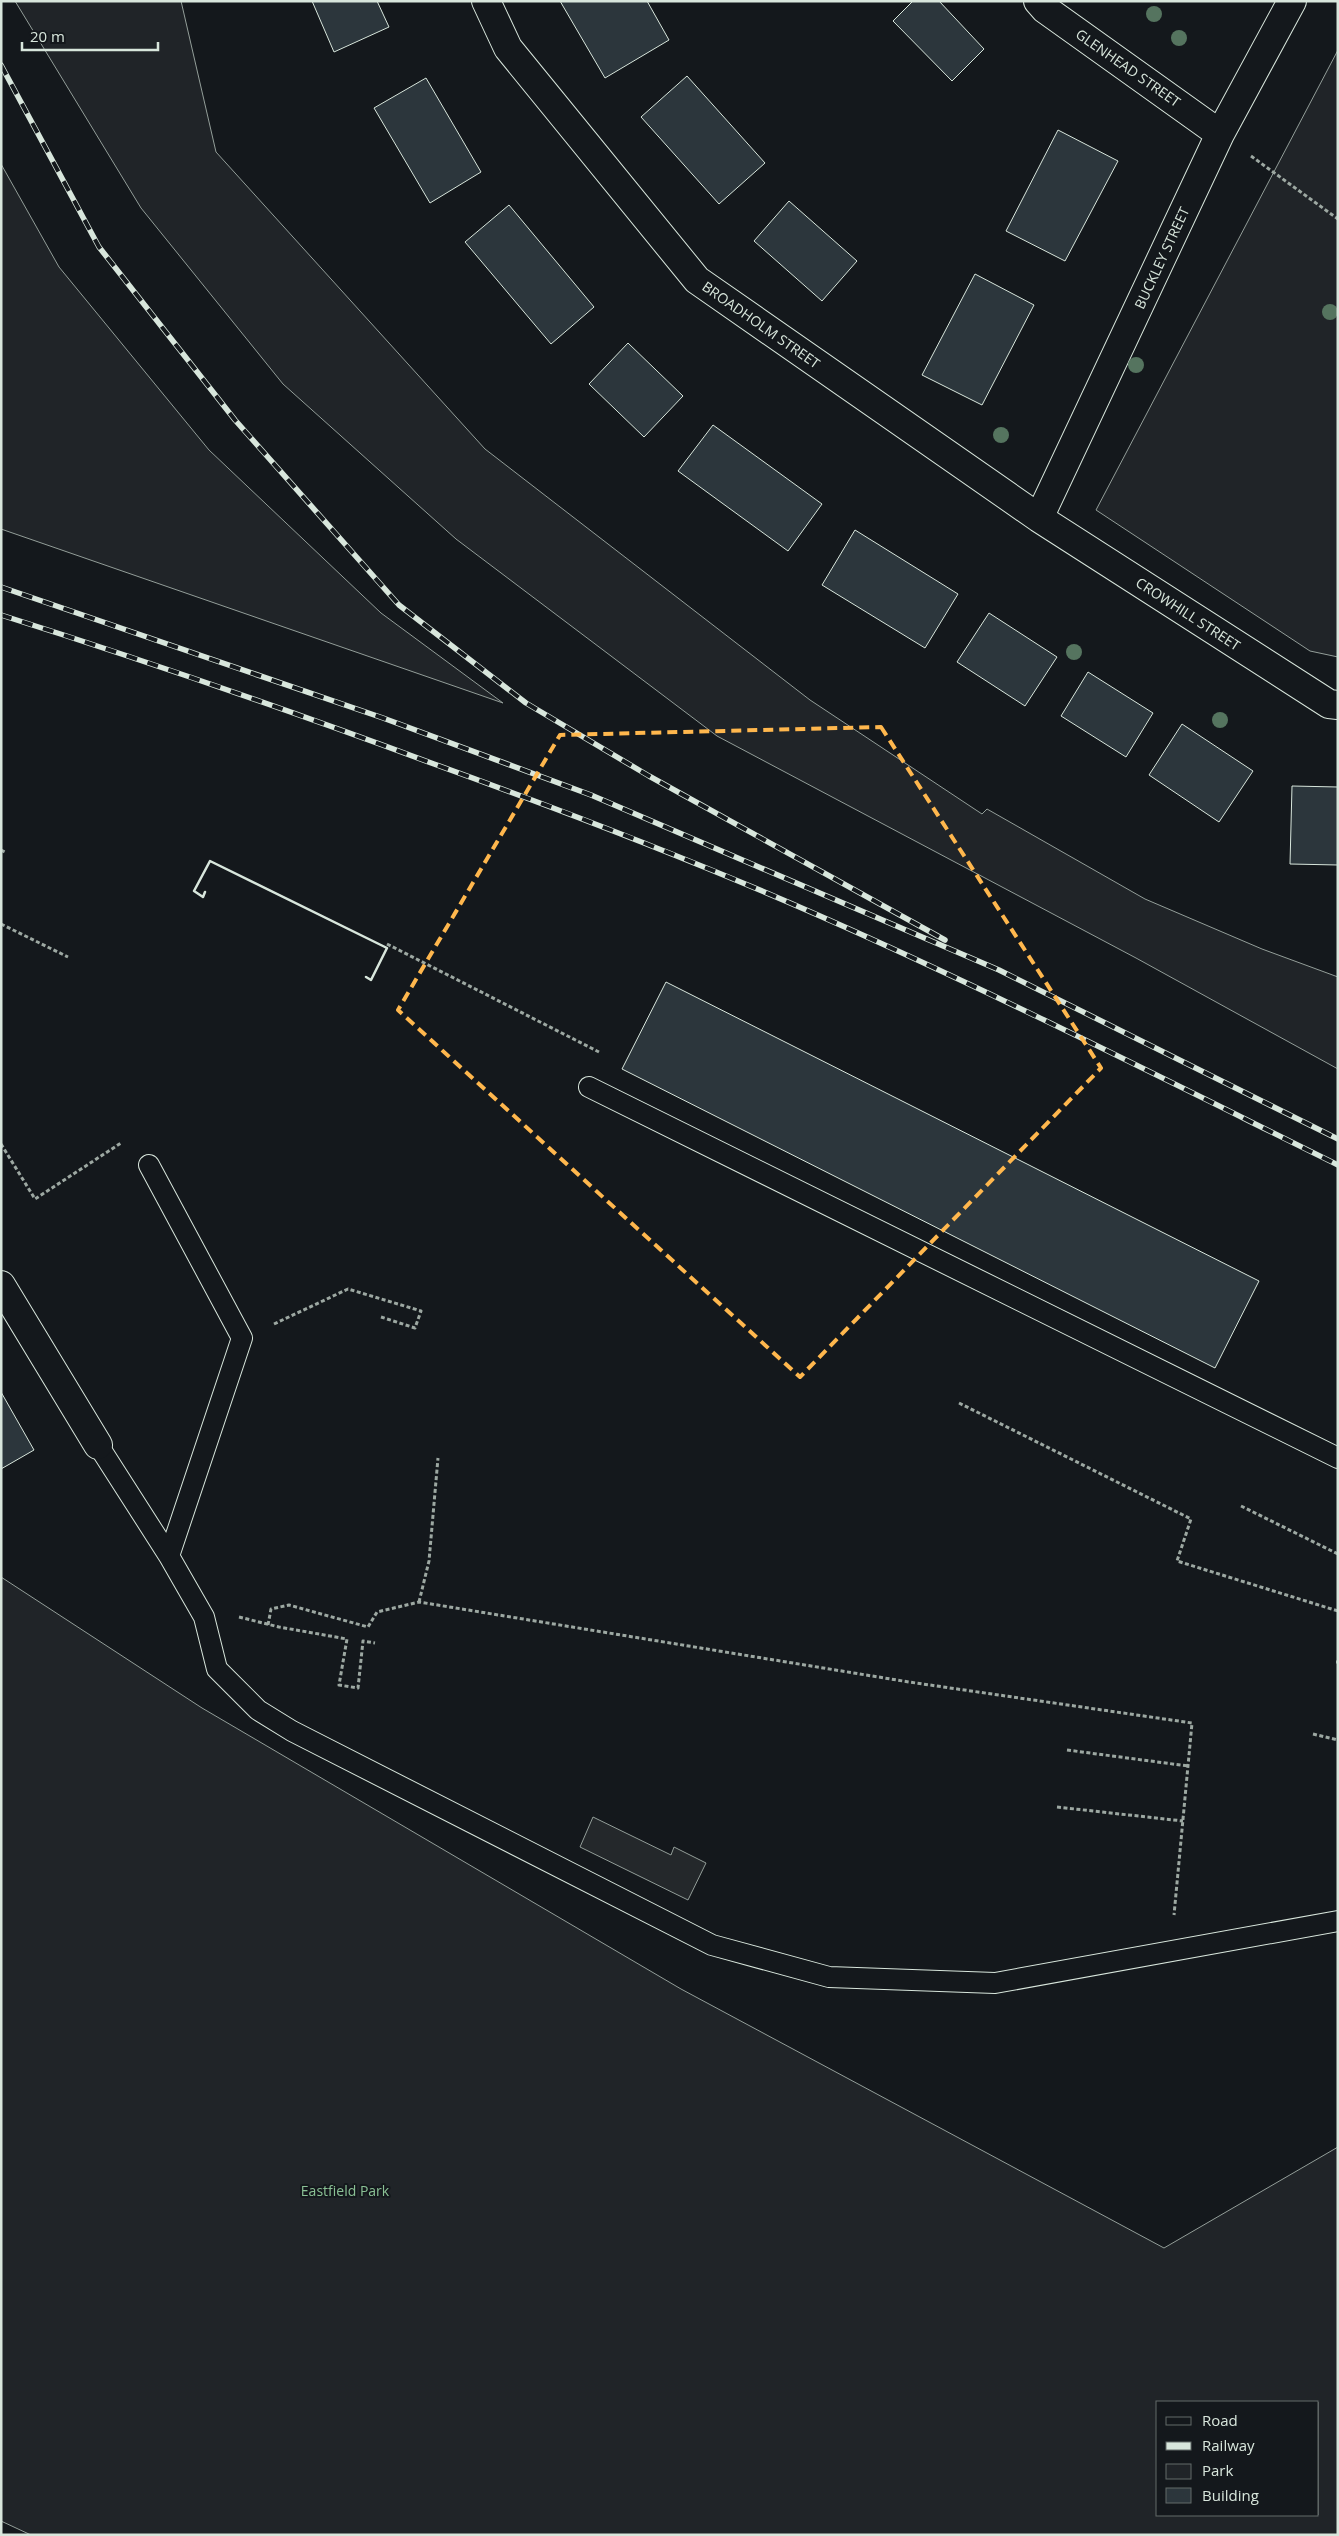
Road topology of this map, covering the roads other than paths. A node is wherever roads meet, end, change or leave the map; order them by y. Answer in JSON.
{"nodes":[{"id":1,"x":486,"y":1,"type":"edge"},
{"id":2,"x":1038,"y":1,"type":"edge"},
{"id":3,"x":1292,"y":1,"type":"edge"},
{"id":4,"x":1220,"y":134,"type":"junction"},
{"id":5,"x":1040,"y":518,"type":"junction"},
{"id":6,"x":1338,"y":705,"type":"edge"},
{"id":7,"x":589,"y":1087,"type":"road end"},
{"id":8,"x":149,"y":1165,"type":"road end"},
{"id":9,"x":1,"y":1285,"type":"edge"},
{"id":10,"x":98,"y":1445,"type":"joint"},
{"id":11,"x":1338,"y":1458,"type":"edge"},
{"id":12,"x":169,"y":1556,"type":"junction"},
{"id":13,"x":1338,"y":1921,"type":"edge"}],
"edges":[{"from":1,"to":5,"type":"street","name":"BROADHOLM STREET"},
{"from":2,"to":4,"type":"street","name":"GLENHEAD STREET"},
{"from":3,"to":4,"type":"street","name":"BUCKLEY STREET"},
{"from":4,"to":5,"type":"street","name":"BUCKLEY STREET"},
{"from":5,"to":6,"type":"street","name":"CROWHILL STREET"},
{"from":7,"to":11,"type":"lane"},
{"from":8,"to":12,"type":"lane"},
{"from":9,"to":10,"type":"street"},
{"from":10,"to":12,"type":"lane"},
{"from":12,"to":13,"type":"lane"}]}
